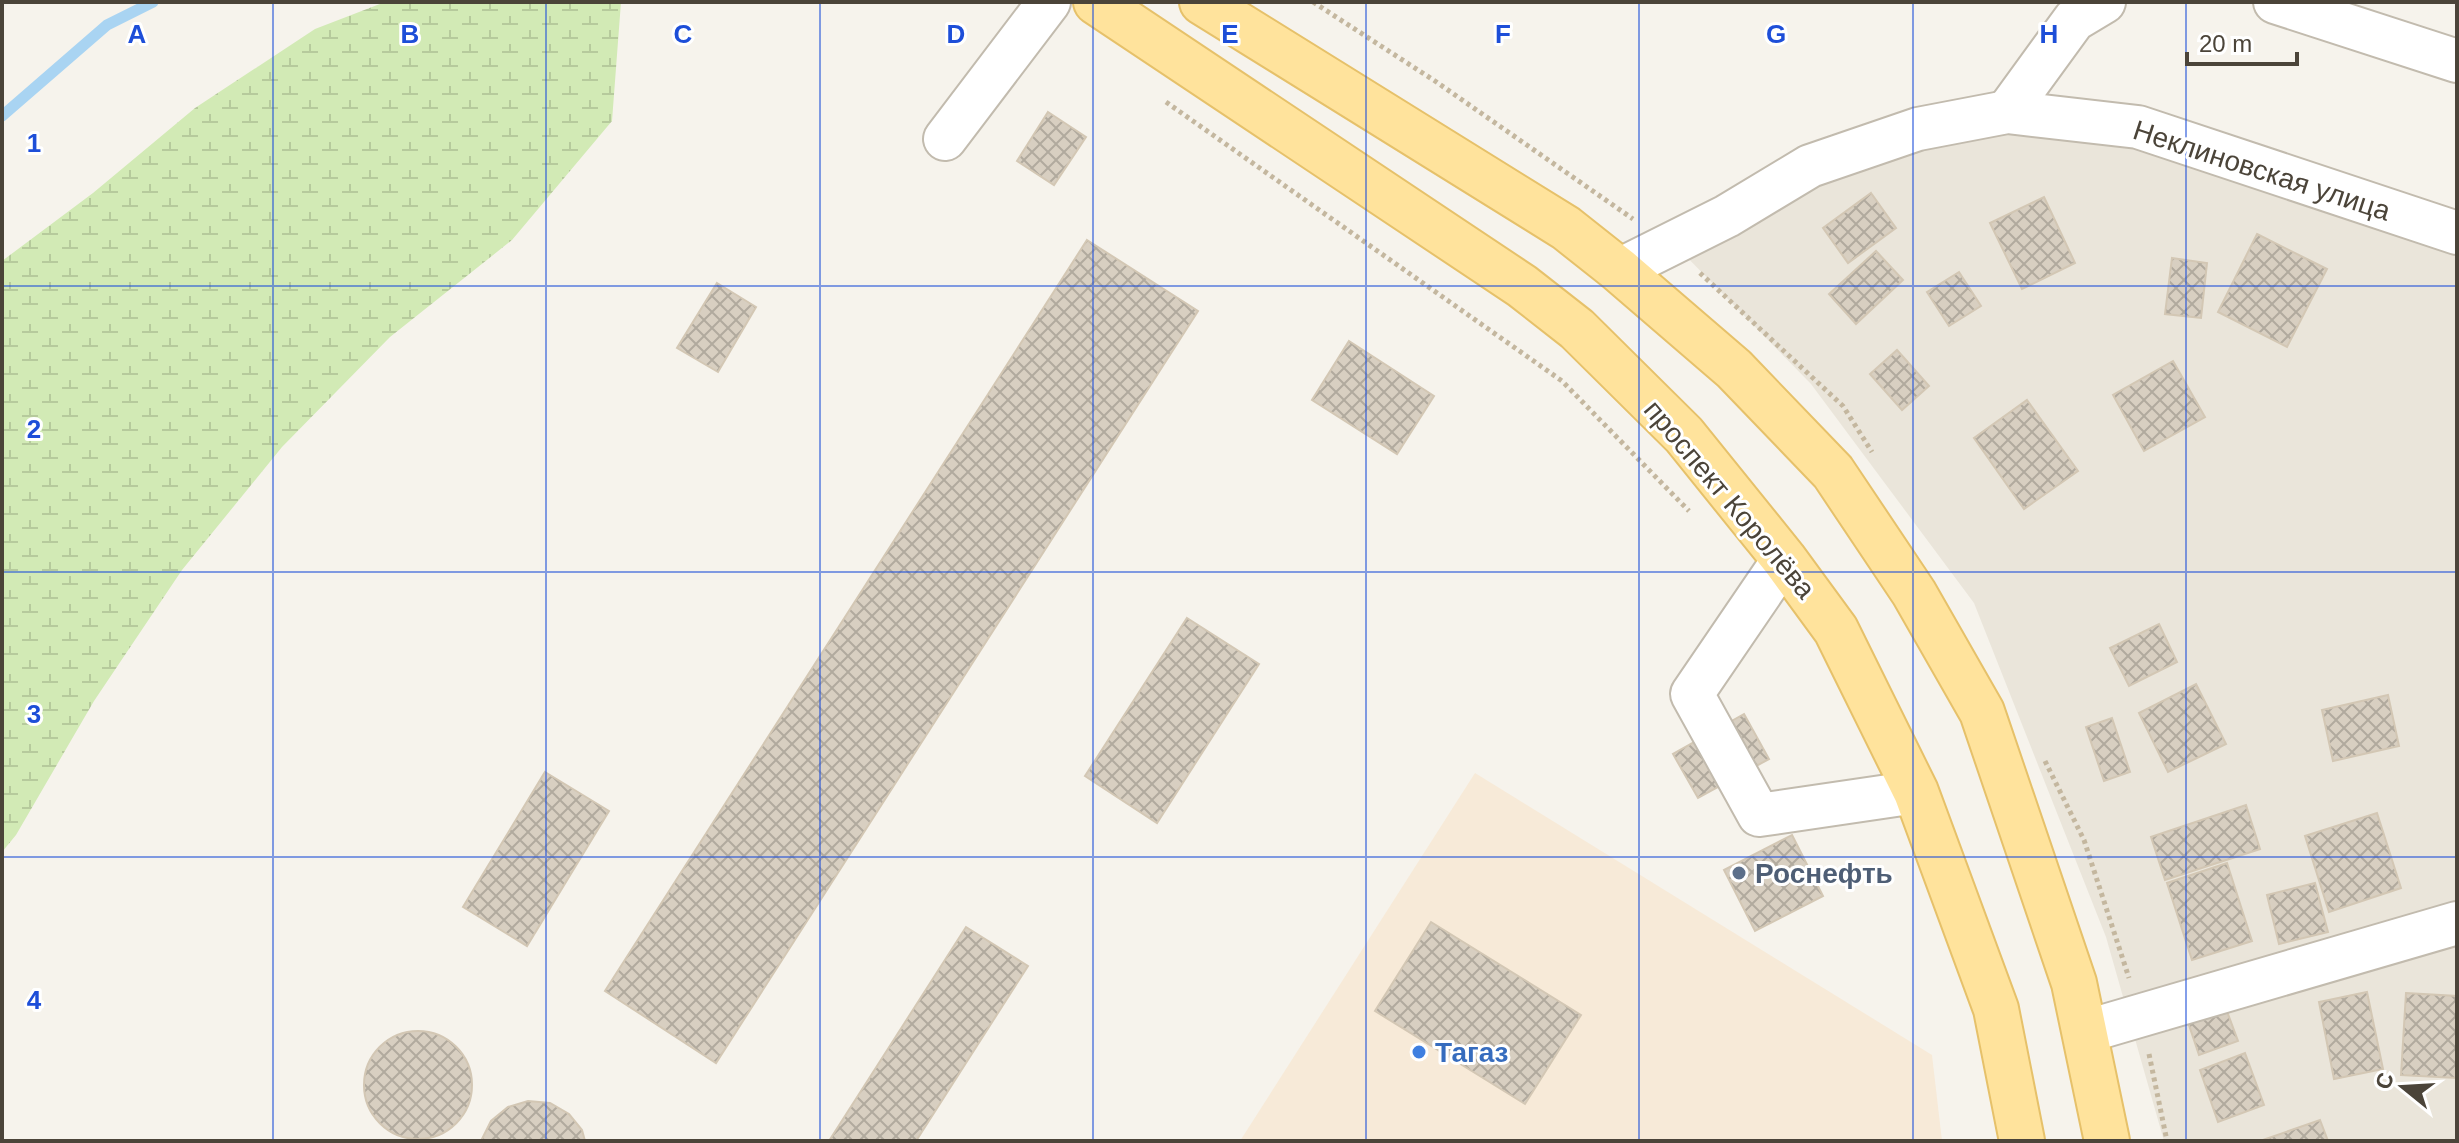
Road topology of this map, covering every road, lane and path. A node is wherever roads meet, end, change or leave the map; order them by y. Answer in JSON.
{"nodes":[{"id":1,"x":1049,"y":2,"type":"edge"},
{"id":2,"x":1096,"y":2,"type":"edge"},
{"id":3,"x":1202,"y":2,"type":"edge"},
{"id":4,"x":2104,"y":2,"type":"edge"},
{"id":5,"x":2275,"y":2,"type":"edge"},
{"id":6,"x":2457,"y":61,"type":"edge"},
{"id":7,"x":1158,"y":96,"type":"dead end"},
{"id":8,"x":2007,"y":112,"type":"junction"},
{"id":9,"x":945,"y":139,"type":"dead end"},
{"id":10,"x":2457,"y":233,"type":"edge"},
{"id":11,"x":1619,"y":270,"type":"junction"},
{"id":12,"x":1690,"y":512,"type":"dead end"},
{"id":13,"x":1784,"y":559,"type":"junction"},
{"id":14,"x":1916,"y":792,"type":"junction"},
{"id":15,"x":2457,"y":923,"type":"edge"},
{"id":16,"x":2084,"y":1032,"type":"junction"},
{"id":17,"x":2022,"y":1141,"type":"edge"},
{"id":18,"x":2107,"y":1141,"type":"edge"}],
"edges":[{"from":1,"to":9,"type":"street"},
{"from":2,"to":13,"type":"main road","name":"проспект Королёва"},
{"from":3,"to":11,"type":"main road"},
{"from":4,"to":8,"type":"street"},
{"from":5,"to":6,"type":"street"},
{"from":7,"to":12,"type":"path"},
{"from":8,"to":10,"type":"street","name":"Неклиновская улица"},
{"from":8,"to":11,"type":"street","name":"Неклиновская улица"},
{"from":11,"to":16,"type":"main road"},
{"from":13,"to":14,"type":"main road","name":"проспект Королёва"},
{"from":13,"to":14,"type":"street"},
{"from":14,"to":17,"type":"main road","name":"проспект Королёва"},
{"from":15,"to":16,"type":"street"},
{"from":16,"to":18,"type":"main road"}]}
